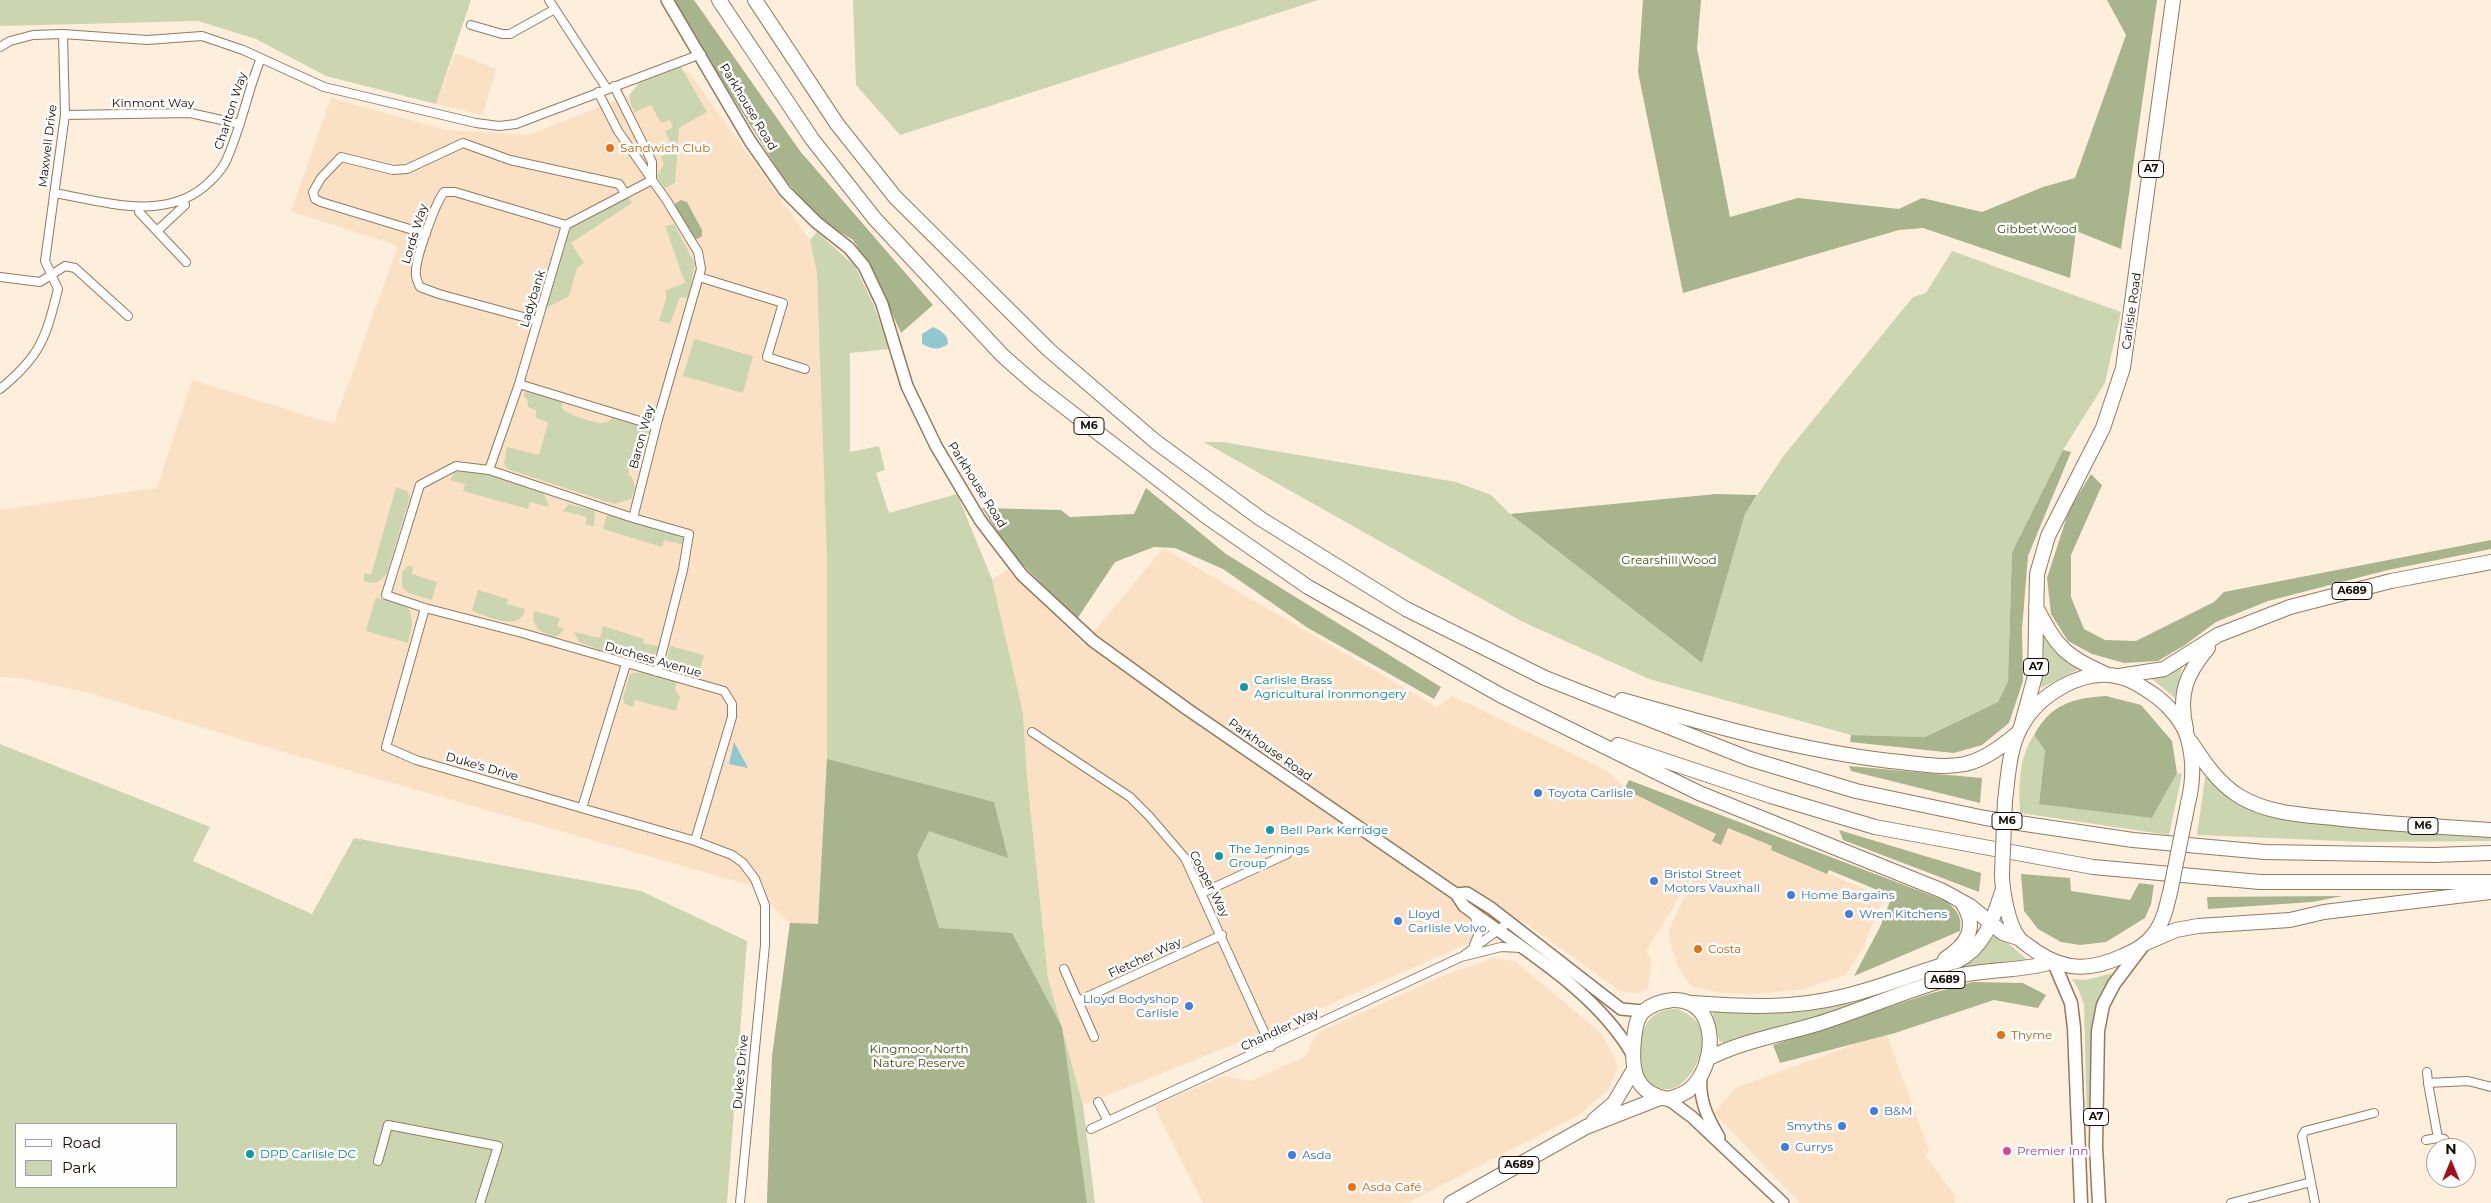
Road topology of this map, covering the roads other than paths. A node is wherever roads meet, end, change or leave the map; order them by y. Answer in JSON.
{"nodes":[{"id":1,"x":550,"y":0,"type":"edge"},
{"id":2,"x":667,"y":0,"type":"edge"},
{"id":3,"x":719,"y":0,"type":"edge"},
{"id":4,"x":755,"y":0,"type":"edge"},
{"id":5,"x":2173,"y":0,"type":"edge"},
{"id":6,"x":555,"y":9,"type":"junction"},
{"id":7,"x":471,"y":25,"type":"dead end"},
{"id":8,"x":63,"y":34,"type":"junction"},
{"id":9,"x":0,"y":47,"type":"edge"},
{"id":10,"x":700,"y":54,"type":"junction"},
{"id":11,"x":261,"y":58,"type":"junction"},
{"id":12,"x":611,"y":87,"type":"junction"},
{"id":13,"x":598,"y":92,"type":"junction"},
{"id":14,"x":65,"y":115,"type":"junction"},
{"id":15,"x":240,"y":124,"type":"junction"},
{"id":16,"x":652,"y":180,"type":"junction"},
{"id":17,"x":54,"y":193,"type":"junction"},
{"id":18,"x":626,"y":193,"type":"junction"},
{"id":19,"x":183,"y":200,"type":"junction"},
{"id":20,"x":138,"y":207,"type":"junction"},
{"id":21,"x":566,"y":225,"type":"junction"},
{"id":22,"x":157,"y":231,"type":"junction"},
{"id":23,"x":426,"y":234,"type":"junction"},
{"id":24,"x":186,"y":262,"type":"dead end"},
{"id":25,"x":52,"y":274,"type":"junction"},
{"id":26,"x":0,"y":277,"type":"edge"},
{"id":27,"x":699,"y":277,"type":"junction"},
{"id":28,"x":128,"y":316,"type":"dead end"},
{"id":29,"x":538,"y":321,"type":"junction"},
{"id":30,"x":805,"y":368,"type":"dead end"},
{"id":31,"x":519,"y":384,"type":"junction"},
{"id":32,"x":0,"y":389,"type":"edge"},
{"id":33,"x":656,"y":426,"type":"junction"},
{"id":34,"x":489,"y":470,"type":"junction"},
{"id":35,"x":633,"y":518,"type":"junction"},
{"id":36,"x":2491,"y":562,"type":"edge"},
{"id":37,"x":2036,"y":606,"type":"junction"},
{"id":38,"x":425,"y":608,"type":"junction"},
{"id":39,"x":2218,"y":636,"type":"junction"},
{"id":40,"x":626,"y":664,"type":"junction"},
{"id":41,"x":657,"y":672,"type":"junction"},
{"id":42,"x":2114,"y":676,"type":"junction"},
{"id":43,"x":1545,"y":678,"type":"junction"},
{"id":44,"x":1568,"y":728,"type":"junction"},
{"id":45,"x":2019,"y":730,"type":"junction"},
{"id":46,"x":1032,"y":732,"type":"dead end"},
{"id":47,"x":2188,"y":738,"type":"junction"},
{"id":48,"x":582,"y":808,"type":"junction"},
{"id":49,"x":2491,"y":830,"type":"edge"},
{"id":50,"x":696,"y":841,"type":"junction"},
{"id":51,"x":2491,"y":853,"type":"edge"},
{"id":52,"x":1287,"y":854,"type":"dead end"},
{"id":53,"x":2491,"y":882,"type":"edge"},
{"id":54,"x":2002,"y":892,"type":"junction"},
{"id":55,"x":2491,"y":892,"type":"edge"},
{"id":56,"x":1202,"y":893,"type":"junction"},
{"id":57,"x":1456,"y":894,"type":"junction"},
{"id":58,"x":1960,"y":900,"type":"junction"},
{"id":59,"x":1474,"y":913,"type":"junction"},
{"id":60,"x":1509,"y":922,"type":"junction"},
{"id":61,"x":1992,"y":923,"type":"junction"},
{"id":62,"x":1222,"y":935,"type":"junction"},
{"id":63,"x":1502,"y":938,"type":"junction"},
{"id":64,"x":2018,"y":938,"type":"junction"},
{"id":65,"x":2144,"y":945,"type":"junction"},
{"id":66,"x":1473,"y":947,"type":"junction"},
{"id":67,"x":1461,"y":957,"type":"junction"},
{"id":68,"x":2053,"y":962,"type":"junction"},
{"id":69,"x":1934,"y":967,"type":"junction"},
{"id":70,"x":1064,"y":969,"type":"dead end"},
{"id":71,"x":1078,"y":1001,"type":"junction"},
{"id":72,"x":1693,"y":1003,"type":"junction"},
{"id":73,"x":1643,"y":1012,"type":"junction"},
{"id":74,"x":1094,"y":1037,"type":"dead end"},
{"id":75,"x":1271,"y":1047,"type":"junction"},
{"id":76,"x":1632,"y":1054,"type":"junction"},
{"id":77,"x":1708,"y":1059,"type":"junction"},
{"id":78,"x":1633,"y":1071,"type":"junction"},
{"id":79,"x":2427,"y":1072,"type":"dead end"},
{"id":80,"x":1701,"y":1076,"type":"junction"},
{"id":81,"x":2428,"y":1083,"type":"junction"},
{"id":82,"x":2491,"y":1087,"type":"edge"},
{"id":83,"x":1664,"y":1099,"type":"junction"},
{"id":84,"x":1098,"y":1102,"type":"dead end"},
{"id":85,"x":2374,"y":1113,"type":"dead end"},
{"id":86,"x":1108,"y":1121,"type":"junction"},
{"id":87,"x":1586,"y":1127,"type":"junction"},
{"id":88,"x":1091,"y":1129,"type":"dead end"},
{"id":89,"x":2438,"y":1138,"type":"edge"},
{"id":90,"x":1725,"y":1147,"type":"junction"},
{"id":91,"x":378,"y":1161,"type":"dead end"},
{"id":92,"x":2310,"y":1182,"type":"junction"},
{"id":93,"x":480,"y":1203,"type":"edge"},
{"id":94,"x":740,"y":1203,"type":"edge"},
{"id":95,"x":1451,"y":1203,"type":"edge"},
{"id":96,"x":1783,"y":1203,"type":"edge"},
{"id":97,"x":2081,"y":1203,"type":"edge"},
{"id":98,"x":2099,"y":1203,"type":"edge"},
{"id":99,"x":2231,"y":1203,"type":"edge"},
{"id":100,"x":2315,"y":1203,"type":"edge"}],
"edges":[{"from":1,"to":6,"type":"street"},
{"from":2,"to":10,"type":"street","name":"Parkhouse Road"},
{"from":3,"to":44,"type":"highway","number":"M6"},
{"from":4,"to":43,"type":"highway","number":"M6"},
{"from":5,"to":37,"type":"highway","name":"Carlisle Road","number":"A7"},
{"from":6,"to":7,"type":"street"},
{"from":6,"to":12,"type":"street"},
{"from":8,"to":9,"type":"street"},
{"from":8,"to":11,"type":"street"},
{"from":8,"to":14,"type":"street","name":"Maxwell Drive"},
{"from":10,"to":12,"type":"street"},
{"from":10,"to":57,"type":"street","name":"Parkhouse Road"},
{"from":11,"to":13,"type":"street"},
{"from":11,"to":15,"type":"street","name":"Charlton Way"},
{"from":12,"to":13,"type":"street"},
{"from":12,"to":16,"type":"street"},
{"from":13,"to":16,"type":"street","name":"Baron Way"},
{"from":14,"to":15,"type":"street","name":"Kinmont Way"},
{"from":14,"to":17,"type":"street","name":"Maxwell Drive"},
{"from":15,"to":19,"type":"street","name":"Charlton Way"},
{"from":16,"to":18,"type":"street"},
{"from":16,"to":27,"type":"street","name":"Baron Way"},
{"from":17,"to":20,"type":"street","name":"Charlton Way"},
{"from":17,"to":25,"type":"street","name":"Maxwell Drive"},
{"from":18,"to":21,"type":"street"},
{"from":18,"to":23,"type":"street"},
{"from":19,"to":20,"type":"street","name":"Charlton Way"},
{"from":19,"to":22,"type":"street"},
{"from":20,"to":22,"type":"street"},
{"from":21,"to":23,"type":"street","name":"Lords Way"},
{"from":21,"to":29,"type":"street","name":"Ladybank"},
{"from":22,"to":24,"type":"street"},
{"from":23,"to":29,"type":"street","name":"Lords Way"},
{"from":25,"to":26,"type":"street"},
{"from":25,"to":28,"type":"street"},
{"from":25,"to":32,"type":"street"},
{"from":27,"to":30,"type":"street"},
{"from":27,"to":33,"type":"street","name":"Baron Way"},
{"from":29,"to":31,"type":"street","name":"Ladybank"},
{"from":31,"to":33,"type":"street"},
{"from":31,"to":34,"type":"street","name":"Ladybank"},
{"from":33,"to":35,"type":"street","name":"Baron Way"},
{"from":34,"to":35,"type":"street"},
{"from":34,"to":38,"type":"street"},
{"from":35,"to":41,"type":"street"},
{"from":36,"to":39,"type":"highway","number":"A689"},
{"from":37,"to":42,"type":"highway","name":"Carlisle Road","number":"A7"},
{"from":37,"to":45,"type":"highway","name":"Carlisle Road","number":"A7"},
{"from":38,"to":40,"type":"street","name":"Duchess Avenue"},
{"from":38,"to":48,"type":"street","name":"Duke's Drive"},
{"from":39,"to":42,"type":"highway","number":"A689"},
{"from":39,"to":47,"type":"highway","number":"A689"},
{"from":40,"to":41,"type":"street","name":"Duchess Avenue"},
{"from":40,"to":48,"type":"street"},
{"from":41,"to":50,"type":"street","name":"Duchess Avenue"},
{"from":42,"to":45,"type":"highway"},
{"from":42,"to":47,"type":"highway","name":"Carlisle Road"},
{"from":43,"to":45,"type":"highway","number":"M6"},
{"from":43,"to":51,"type":"highway","number":"M6"},
{"from":44,"to":53,"type":"highway","number":"M6"},
{"from":44,"to":58,"type":"highway","number":"M6"},
{"from":45,"to":54,"type":"highway","name":"Carlisle Road","bridge":true},
{"from":46,"to":56,"type":"street","name":"Cooper Way"},
{"from":47,"to":49,"type":"highway","number":"M6"},
{"from":47,"to":65,"type":"highway","bridge":true},
{"from":48,"to":50,"type":"street","name":"Duke's Drive"},
{"from":50,"to":94,"type":"street","name":"Duke's Drive"},
{"from":52,"to":56,"type":"street"},
{"from":54,"to":61,"type":"highway","number":"A689"},
{"from":54,"to":64,"type":"highway"},
{"from":55,"to":65,"type":"highway"},
{"from":56,"to":62,"type":"street","name":"Cooper Way"},
{"from":57,"to":59,"type":"street","name":"Parkhouse Road"},
{"from":57,"to":60,"type":"street","name":"Parkhouse Road"},
{"from":58,"to":61,"type":"highway","number":"M6"},
{"from":58,"to":69,"type":"highway"},
{"from":59,"to":63,"type":"street","name":"Parkhouse Road"},
{"from":59,"to":66,"type":"street"},
{"from":60,"to":63,"type":"street","name":"Chandler Way"},
{"from":60,"to":73,"type":"street","name":"Parkhouse Road"},
{"from":61,"to":64,"type":"highway"},
{"from":61,"to":69,"type":"highway","number":"A689"},
{"from":62,"to":71,"type":"street","name":"Fletcher Way"},
{"from":62,"to":75,"type":"street","name":"Cooper Way"},
{"from":63,"to":66,"type":"street","name":"Chandler Way"},
{"from":63,"to":67,"type":"street","name":"Chandler Way"},
{"from":63,"to":76,"type":"street","name":"Parkhouse Road"},
{"from":64,"to":68,"type":"highway"},
{"from":65,"to":68,"type":"highway"},
{"from":65,"to":98,"type":"main road","number":"A7"},
{"from":66,"to":67,"type":"street","name":"Chandler Way"},
{"from":67,"to":75,"type":"street","name":"Chandler Way"},
{"from":68,"to":77,"type":"highway","number":"A689"},
{"from":68,"to":97,"type":"main road","number":"A7"},
{"from":69,"to":72,"type":"highway","number":"A689"},
{"from":70,"to":71,"type":"street"},
{"from":71,"to":74,"type":"street"},
{"from":72,"to":73,"type":"highway"},
{"from":72,"to":77,"type":"highway"},
{"from":73,"to":76,"type":"highway"},
{"from":75,"to":86,"type":"street","name":"Chandler Way"},
{"from":76,"to":78,"type":"highway"},
{"from":77,"to":80,"type":"highway"},
{"from":78,"to":83,"type":"highway"},
{"from":78,"to":87,"type":"highway","number":"A689"},
{"from":79,"to":81,"type":"street"},
{"from":80,"to":83,"type":"highway"},
{"from":80,"to":90,"type":"street"},
{"from":81,"to":82,"type":"street"},
{"from":81,"to":89,"type":"street"},
{"from":83,"to":87,"type":"highway","number":"A689"},
{"from":83,"to":90,"type":"street"},
{"from":84,"to":86,"type":"street"},
{"from":85,"to":92,"type":"street"},
{"from":86,"to":88,"type":"street","name":"Chandler Way"},
{"from":87,"to":95,"type":"highway","number":"A689"},
{"from":90,"to":96,"type":"street"},
{"from":91,"to":93,"type":"street"},
{"from":92,"to":99,"type":"street"},
{"from":92,"to":100,"type":"street"}]}
